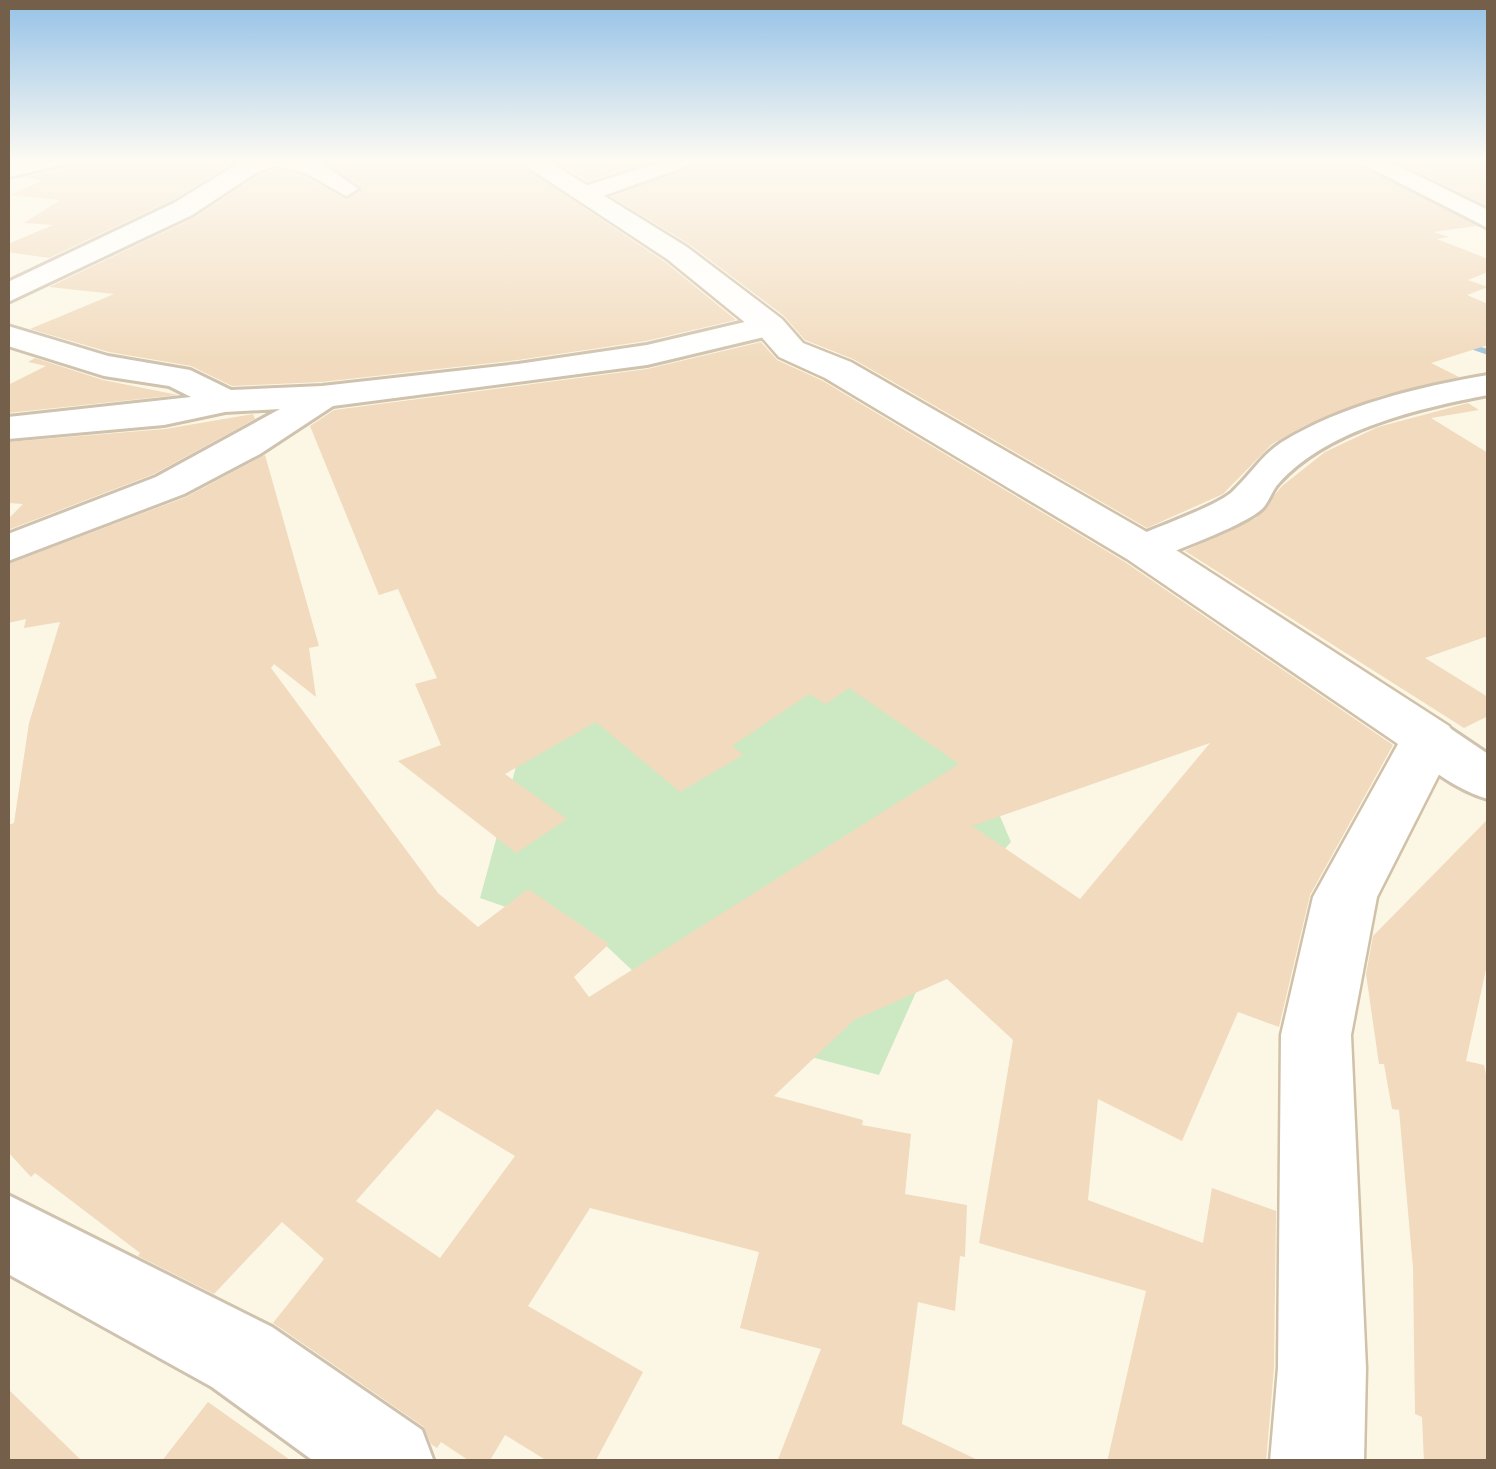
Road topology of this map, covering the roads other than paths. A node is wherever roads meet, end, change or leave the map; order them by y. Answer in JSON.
{"nodes":[{"id":1,"x":140,"y":229,"type":"edge"},
{"id":2,"x":640,"y":229,"type":"edge"},
{"id":3,"x":8,"y":292,"type":"edge"},
{"id":4,"x":770,"y":326,"type":"junction"},
{"id":5,"x":8,"y":336,"type":"edge"},
{"id":6,"x":1488,"y":385,"type":"edge"},
{"id":7,"x":322,"y":397,"type":"junction"},
{"id":8,"x":225,"y":401,"type":"junction"},
{"id":9,"x":8,"y":428,"type":"edge"},
{"id":10,"x":8,"y":548,"type":"edge"},
{"id":11,"x":1142,"y":549,"type":"junction"},
{"id":12,"x":1430,"y":739,"type":"junction"},
{"id":13,"x":1488,"y":780,"type":"edge"},
{"id":14,"x":8,"y":1233,"type":"edge"},
{"id":15,"x":390,"y":1462,"type":"edge"},
{"id":16,"x":1317,"y":1462,"type":"edge"}],
"edges":[{"from":1,"to":3,"type":"street"},
{"from":2,"to":4,"type":"street"},
{"from":4,"to":7,"type":"street"},
{"from":4,"to":11,"type":"street"},
{"from":5,"to":8,"type":"street"},
{"from":6,"to":11,"type":"street"},
{"from":7,"to":8,"type":"street"},
{"from":7,"to":10,"type":"street"},
{"from":8,"to":9,"type":"street"},
{"from":11,"to":12,"type":"street"},
{"from":12,"to":13,"type":"street"},
{"from":12,"to":16,"type":"street"},
{"from":14,"to":15,"type":"street"}]}
